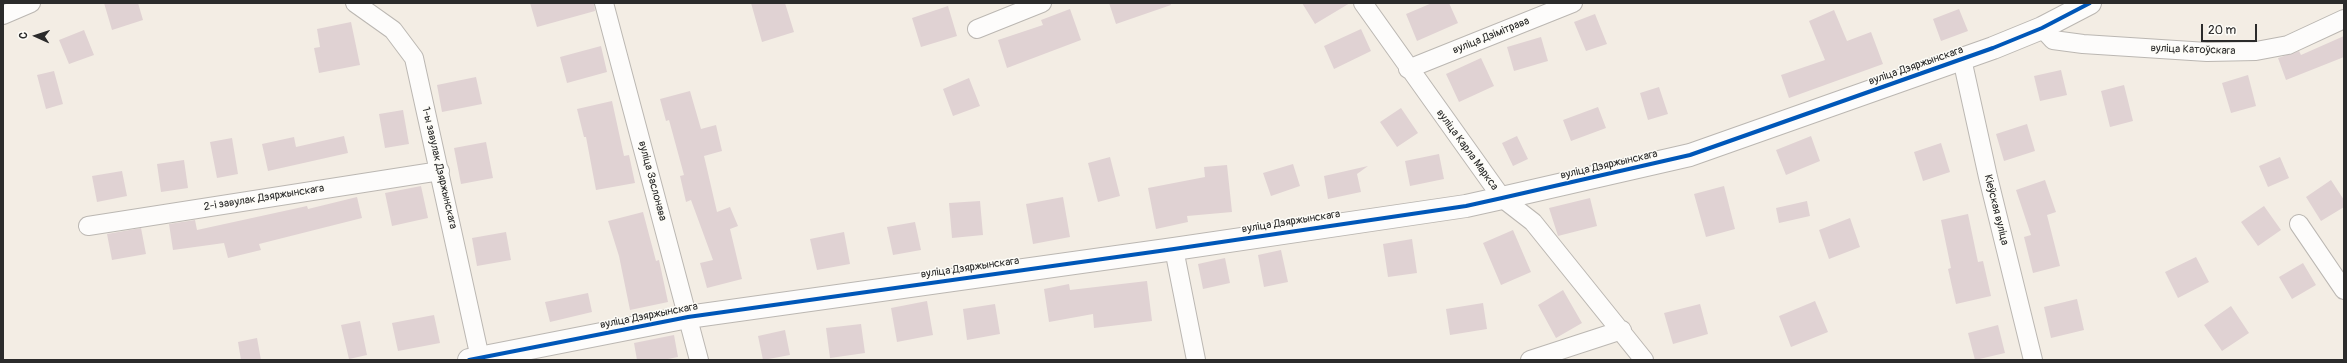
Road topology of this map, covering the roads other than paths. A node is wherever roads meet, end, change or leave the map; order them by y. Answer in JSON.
{"nodes":[{"id":1,"x":31,"y":3,"type":"edge"},
{"id":2,"x":355,"y":3,"type":"edge"},
{"id":3,"x":604,"y":3,"type":"edge"},
{"id":4,"x":1042,"y":3,"type":"edge"},
{"id":5,"x":1363,"y":3,"type":"edge"},
{"id":6,"x":1573,"y":3,"type":"edge"},
{"id":7,"x":2090,"y":3,"type":"edge"},
{"id":8,"x":3,"y":14,"type":"edge"},
{"id":9,"x":2344,"y":19,"type":"edge"},
{"id":10,"x":2042,"y":28,"type":"junction"},
{"id":11,"x":977,"y":29,"type":"dead end"},
{"id":12,"x":1962,"y":59,"type":"junction"},
{"id":13,"x":1408,"y":69,"type":"junction"},
{"id":14,"x":440,"y":171,"type":"junction"},
{"id":15,"x":1502,"y":198,"type":"junction"},
{"id":16,"x":2299,"y":224,"type":"dead end"},
{"id":17,"x":88,"y":226,"type":"dead end"},
{"id":18,"x":1174,"y":249,"type":"junction"},
{"id":19,"x":2344,"y":290,"type":"edge"},
{"id":20,"x":688,"y":317,"type":"junction"},
{"id":21,"x":1622,"y":330,"type":"junction"},
{"id":22,"x":475,"y":359,"type":"edge"},
{"id":23,"x":699,"y":360,"type":"edge"},
{"id":24,"x":1196,"y":360,"type":"edge"},
{"id":25,"x":1530,"y":360,"type":"edge"},
{"id":26,"x":1644,"y":360,"type":"edge"},
{"id":27,"x":2033,"y":360,"type":"edge"}],
"edges":[{"from":1,"to":8,"type":"street"},
{"from":2,"to":14,"type":"street","name":"1-ы завулак Дзяржынскага"},
{"from":3,"to":20,"type":"street","name":"вуліца Заслонава"},
{"from":4,"to":11,"type":"street"},
{"from":5,"to":13,"type":"street","name":"вуліца Карла Маркса"},
{"from":6,"to":13,"type":"street","name":"вуліца Дзімітрава"},
{"from":7,"to":10,"type":"street","name":"вуліца Дзяржынскага"},
{"from":9,"to":10,"type":"street","name":"вуліца Катоўскага"},
{"from":10,"to":12,"type":"street","name":"вуліца Дзяржынскага"},
{"from":12,"to":15,"type":"street","name":"вуліца Дзяржынскага"},
{"from":12,"to":27,"type":"street","name":"Кіеўская вуліца"},
{"from":13,"to":15,"type":"street","name":"вуліца Карла Маркса"},
{"from":14,"to":17,"type":"street","name":"2-і завулак Дзяржынскага"},
{"from":14,"to":22,"type":"street","name":"1-ы завулак Дзяржынскага"},
{"from":15,"to":18,"type":"street","name":"вуліца Дзяржынскага"},
{"from":15,"to":21,"type":"street","name":"вуліца Карла Маркса"},
{"from":16,"to":19,"type":"street"},
{"from":18,"to":20,"type":"street","name":"вуліца Дзяржынскага"},
{"from":18,"to":24,"type":"street"},
{"from":20,"to":22,"type":"street","name":"вуліца Дзяржынскага"},
{"from":20,"to":23,"type":"street","name":"вуліца Заслонава"},
{"from":21,"to":25,"type":"street"},
{"from":21,"to":26,"type":"street","name":"вуліца Карла Маркса"}]}
